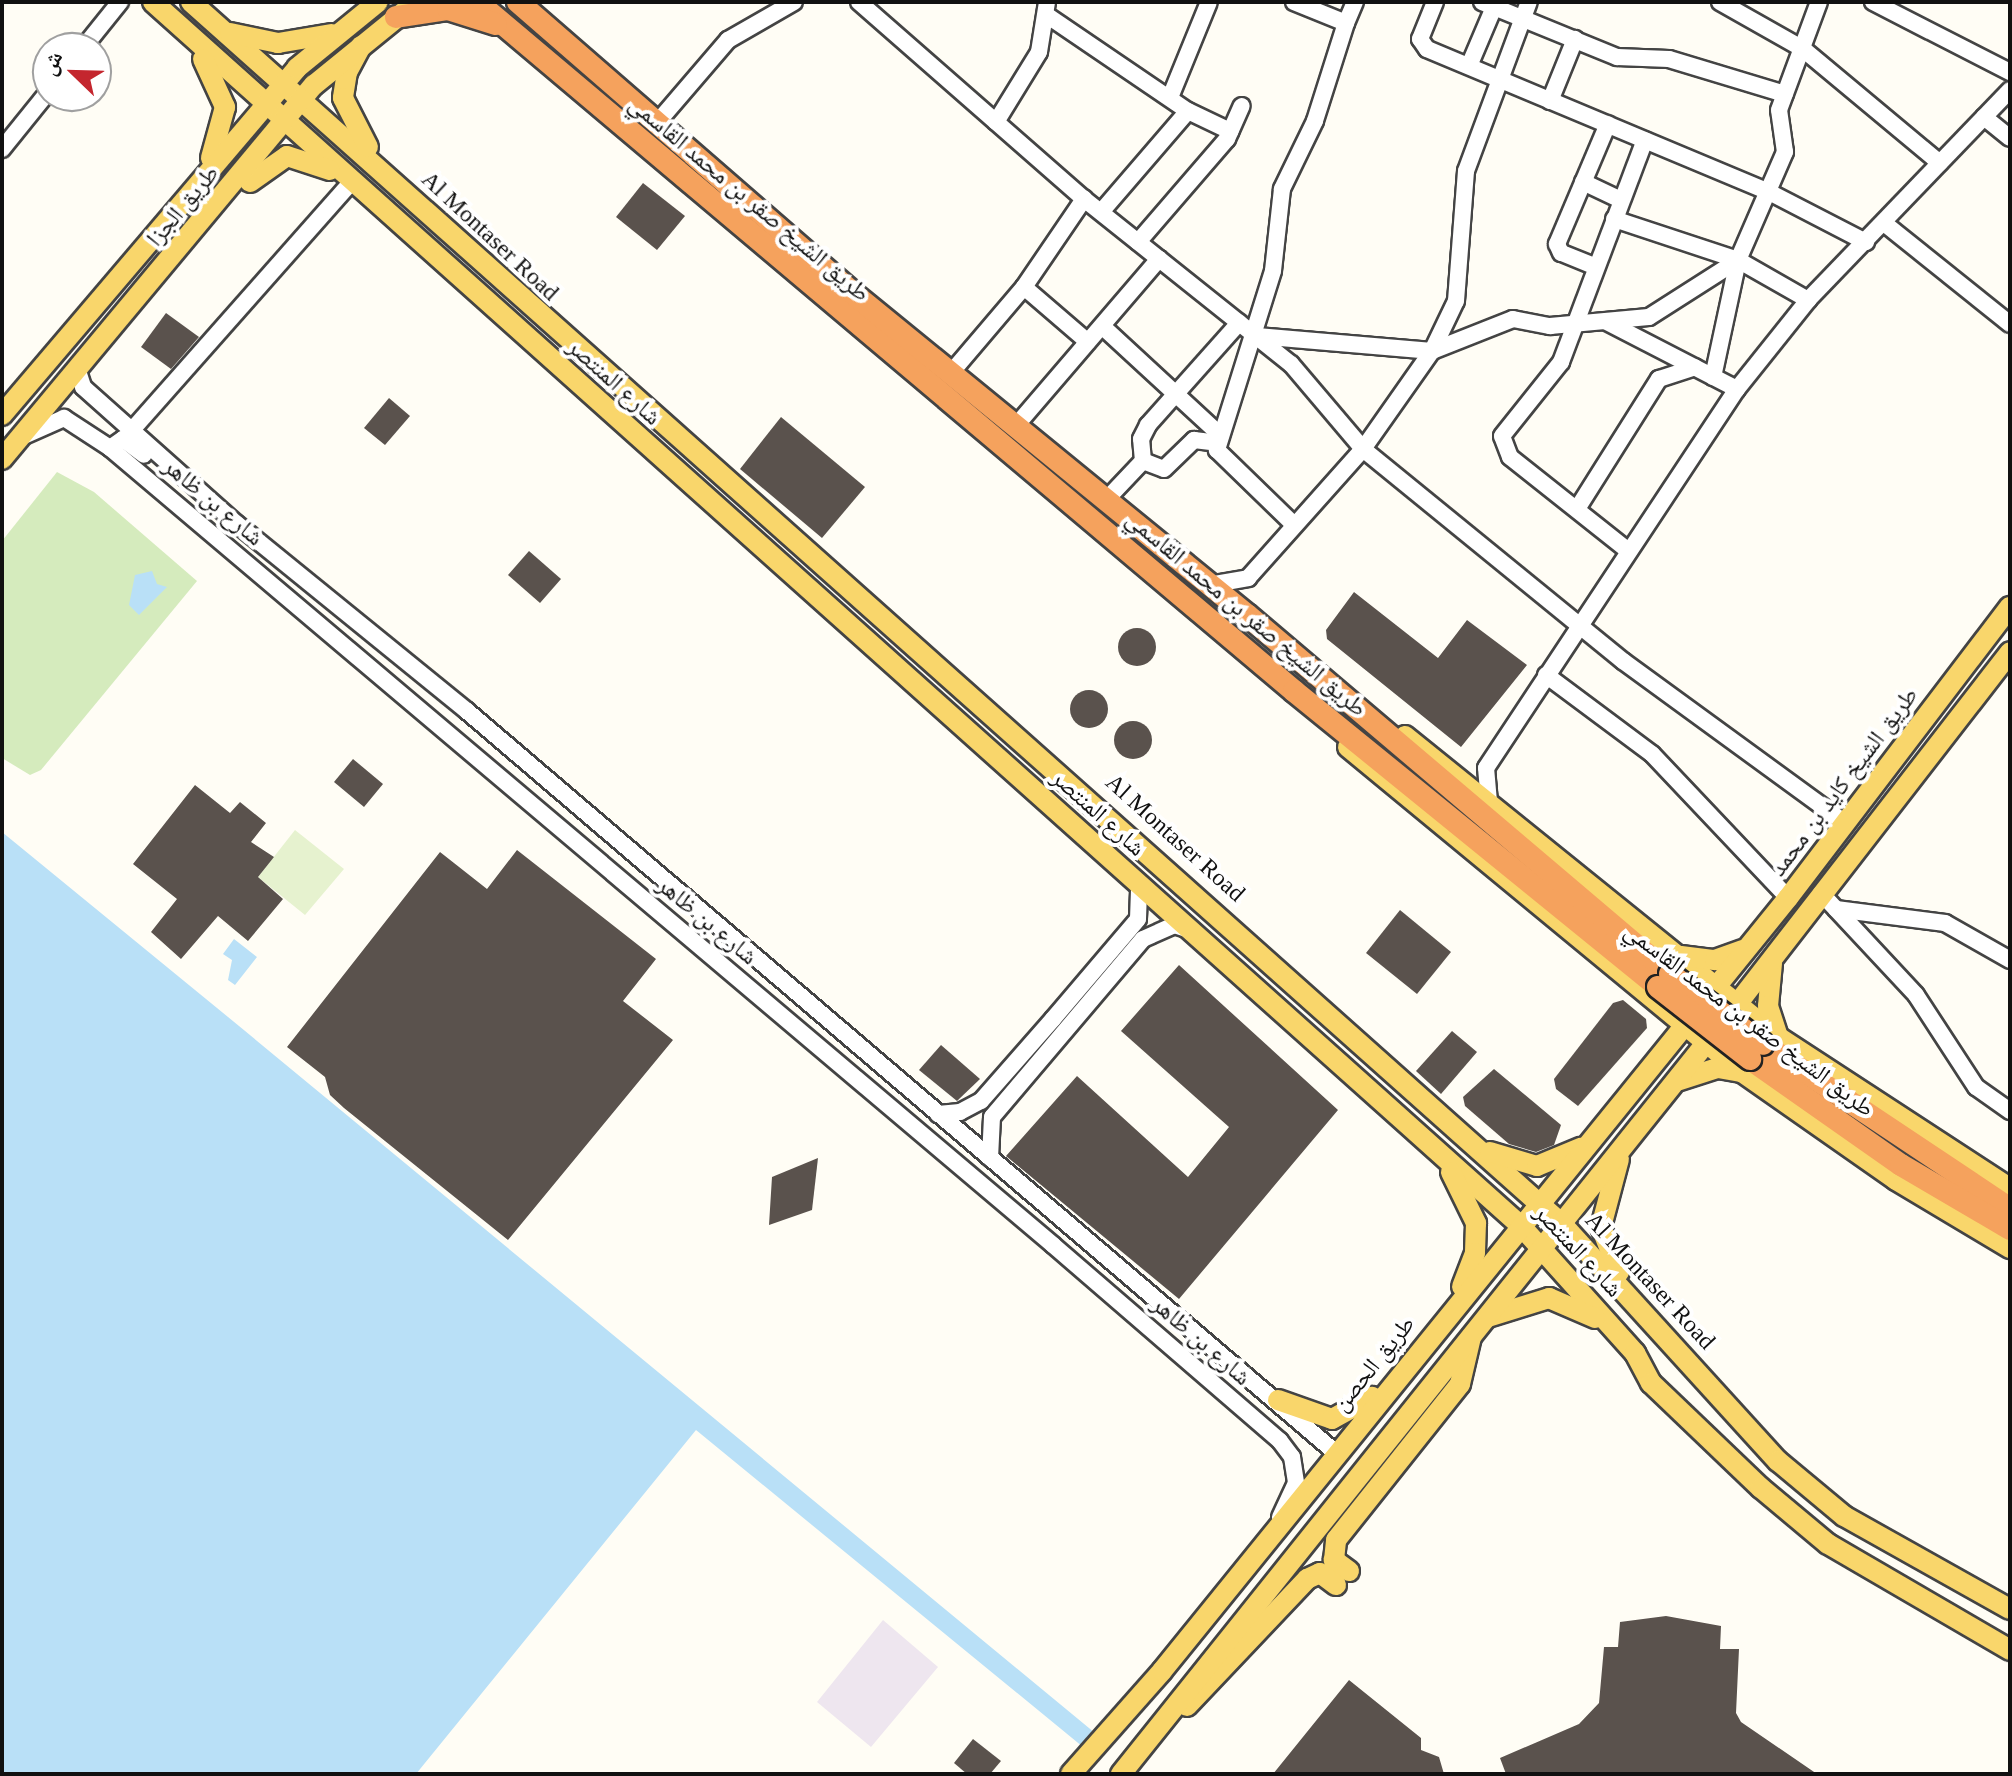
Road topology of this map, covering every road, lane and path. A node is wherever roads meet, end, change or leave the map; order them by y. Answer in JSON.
{"nodes":[{"id":1,"x":120,"y":2,"type":"edge"},
{"id":2,"x":153,"y":2,"type":"edge"},
{"id":3,"x":191,"y":2,"type":"edge"},
{"id":4,"x":378,"y":2,"type":"edge"},
{"id":5,"x":416,"y":2,"type":"edge"},
{"id":6,"x":477,"y":2,"type":"edge"},
{"id":7,"x":518,"y":2,"type":"edge"},
{"id":8,"x":794,"y":2,"type":"edge"},
{"id":9,"x":859,"y":2,"type":"edge"},
{"id":10,"x":1209,"y":2,"type":"edge"},
{"id":11,"x":1294,"y":2,"type":"edge"},
{"id":12,"x":1355,"y":2,"type":"edge"},
{"id":13,"x":1435,"y":2,"type":"edge"},
{"id":14,"x":1720,"y":2,"type":"edge"},
{"id":15,"x":1819,"y":2,"type":"edge"},
{"id":16,"x":1873,"y":2,"type":"edge"},
{"id":17,"x":1488,"y":4,"type":"edge"},
{"id":18,"x":1047,"y":9,"type":"edge"},
{"id":19,"x":1526,"y":10,"type":"edge"},
{"id":20,"x":396,"y":17,"type":"junction"},
{"id":21,"x":176,"y":23,"type":"junction"},
{"id":22,"x":1346,"y":23,"type":"junction"},
{"id":23,"x":508,"y":28,"type":"junction"},
{"id":24,"x":342,"y":29,"type":"junction"},
{"id":25,"x":221,"y":30,"type":"junction"},
{"id":26,"x":96,"y":32,"type":"edge"},
{"id":27,"x":365,"y":39,"type":"junction"},
{"id":28,"x":1575,"y":39,"type":"junction"},
{"id":29,"x":1803,"y":49,"type":"junction"},
{"id":30,"x":1469,"y":66,"type":"junction"},
{"id":31,"x":2010,"y":72,"type":"edge"},
{"id":32,"x":1499,"y":79,"type":"junction"},
{"id":33,"x":283,"y":85,"type":"junction"},
{"id":34,"x":2010,"y":90,"type":"edge"},
{"id":35,"x":1785,"y":94,"type":"junction"},
{"id":36,"x":1171,"y":95,"type":"junction"},
{"id":37,"x":301,"y":101,"type":"junction"},
{"id":38,"x":1550,"y":101,"type":"junction"},
{"id":39,"x":267,"y":105,"type":"junction"},
{"id":40,"x":1242,"y":106,"type":"dead end"},
{"id":41,"x":1188,"y":111,"type":"junction"},
{"id":42,"x":32,"y":112,"type":"edge"},
{"id":43,"x":1984,"y":117,"type":"junction"},
{"id":44,"x":286,"y":121,"type":"junction"},
{"id":45,"x":996,"y":122,"type":"junction"},
{"id":46,"x":656,"y":124,"type":"junction"},
{"id":47,"x":1608,"y":124,"type":"junction"},
{"id":48,"x":1230,"y":131,"type":"junction"},
{"id":49,"x":2010,"y":138,"type":"edge"},
{"id":50,"x":1645,"y":140,"type":"junction"},
{"id":51,"x":233,"y":144,"type":"junction"},
{"id":52,"x":2,"y":149,"type":"edge"},
{"id":53,"x":1940,"y":163,"type":"junction"},
{"id":54,"x":376,"y":166,"type":"junction"},
{"id":55,"x":353,"y":180,"type":"junction"},
{"id":56,"x":1583,"y":182,"type":"junction"},
{"id":57,"x":233,"y":188,"type":"junction"},
{"id":58,"x":1771,"y":193,"type":"junction"},
{"id":59,"x":190,"y":198,"type":"junction"},
{"id":60,"x":1084,"y":199,"type":"junction"},
{"id":61,"x":1621,"y":200,"type":"junction"},
{"id":62,"x":1101,"y":212,"type":"junction"},
{"id":63,"x":1614,"y":219,"type":"junction"},
{"id":64,"x":205,"y":222,"type":"junction"},
{"id":65,"x":1884,"y":223,"type":"junction"},
{"id":66,"x":1138,"y":242,"type":"junction"},
{"id":67,"x":1866,"y":242,"type":"junction"},
{"id":68,"x":1159,"y":259,"type":"junction"},
{"id":69,"x":1738,"y":260,"type":"junction"},
{"id":70,"x":1594,"y":266,"type":"junction"},
{"id":71,"x":112,"y":280,"type":"junction"},
{"id":72,"x":1024,"y":287,"type":"junction"},
{"id":73,"x":1808,"y":300,"type":"junction"},
{"id":74,"x":1605,"y":321,"type":"junction"},
{"id":75,"x":1239,"y":323,"type":"junction"},
{"id":76,"x":2010,"y":324,"type":"edge"},
{"id":77,"x":1577,"y":325,"type":"junction"},
{"id":78,"x":1102,"y":326,"type":"junction"},
{"id":79,"x":1256,"y":336,"type":"junction"},
{"id":80,"x":1088,"y":342,"type":"junction"},
{"id":81,"x":1653,"y":345,"type":"junction"},
{"id":82,"x":1432,"y":351,"type":"junction"},
{"id":83,"x":83,"y":360,"type":"junction"},
{"id":84,"x":1695,"y":367,"type":"junction"},
{"id":85,"x":950,"y":374,"type":"junction"},
{"id":86,"x":1713,"y":377,"type":"junction"},
{"id":87,"x":1659,"y":379,"type":"junction"},
{"id":88,"x":1737,"y":389,"type":"junction"},
{"id":89,"x":1175,"y":393,"type":"junction"},
{"id":90,"x":2,"y":415,"type":"edge"},
{"id":91,"x":1014,"y":428,"type":"junction"},
{"id":92,"x":132,"y":430,"type":"junction"},
{"id":93,"x":1219,"y":439,"type":"junction"},
{"id":94,"x":18,"y":440,"type":"junction"},
{"id":95,"x":110,"y":448,"type":"junction"},
{"id":96,"x":1363,"y":449,"type":"junction"},
{"id":97,"x":2,"y":459,"type":"edge"},
{"id":98,"x":1143,"y":461,"type":"junction"},
{"id":99,"x":1105,"y":501,"type":"junction"},
{"id":100,"x":214,"y":503,"type":"junction"},
{"id":101,"x":1577,"y":509,"type":"junction"},
{"id":102,"x":1294,"y":525,"type":"junction"},
{"id":103,"x":1626,"y":549,"type":"junction"},
{"id":104,"x":234,"y":550,"type":"junction"},
{"id":105,"x":1248,"y":578,"type":"junction"},
{"id":106,"x":1209,"y":585,"type":"junction"},
{"id":107,"x":312,"y":586,"type":"junction"},
{"id":108,"x":2010,"y":607,"type":"edge"},
{"id":109,"x":1247,"y":615,"type":"junction"},
{"id":110,"x":1579,"y":623,"type":"junction"},
{"id":111,"x":2010,"y":653,"type":"edge"},
{"id":112,"x":1313,"y":670,"type":"junction"},
{"id":113,"x":1546,"y":675,"type":"junction"},
{"id":114,"x":480,"y":760,"type":"junction"},
{"id":115,"x":1486,"y":768,"type":"junction"},
{"id":116,"x":1458,"y":777,"type":"junction"},
{"id":117,"x":554,"y":786,"type":"junction"},
{"id":118,"x":1489,"y":802,"type":"junction"},
{"id":119,"x":1845,"y":823,"type":"junction"},
{"id":120,"x":1139,"y":884,"type":"junction"},
{"id":121,"x":1821,"y":893,"type":"junction"},
{"id":122,"x":1788,"y":898,"type":"junction"},
{"id":123,"x":1836,"y":909,"type":"junction"},
{"id":124,"x":1132,"y":924,"type":"junction"},
{"id":125,"x":1193,"y":931,"type":"junction"},
{"id":126,"x":1143,"y":939,"type":"junction"},
{"id":127,"x":1749,"y":945,"type":"junction"},
{"id":128,"x":1773,"y":958,"type":"junction"},
{"id":129,"x":2010,"y":960,"type":"edge"},
{"id":130,"x":1665,"y":980,"type":"junction"},
{"id":131,"x":1717,"y":986,"type":"junction"},
{"id":132,"x":1738,"y":1003,"type":"junction"},
{"id":133,"x":1684,"y":1027,"type":"junction"},
{"id":134,"x":1706,"y":1043,"type":"junction"},
{"id":135,"x":1758,"y":1053,"type":"junction"},
{"id":136,"x":1658,"y":1058,"type":"junction"},
{"id":137,"x":1673,"y":1084,"type":"junction"},
{"id":138,"x":981,"y":1101,"type":"junction"},
{"id":139,"x":2010,"y":1111,"type":"edge"},
{"id":140,"x":938,"y":1114,"type":"junction"},
{"id":141,"x":992,"y":1117,"type":"junction"},
{"id":142,"x":1587,"y":1144,"type":"junction"},
{"id":143,"x":1476,"y":1147,"type":"junction"},
{"id":144,"x":1623,"y":1147,"type":"junction"},
{"id":145,"x":1441,"y":1155,"type":"junction"},
{"id":146,"x":990,"y":1158,"type":"junction"},
{"id":147,"x":2010,"y":1188,"type":"edge"},
{"id":148,"x":1539,"y":1203,"type":"junction"},
{"id":149,"x":2010,"y":1209,"type":"edge"},
{"id":150,"x":1562,"y":1224,"type":"junction"},
{"id":151,"x":1521,"y":1226,"type":"junction"},
{"id":152,"x":2010,"y":1229,"type":"edge"},
{"id":153,"x":1053,"y":1245,"type":"junction"},
{"id":154,"x":1542,"y":1248,"type":"junction"},
{"id":155,"x":2010,"y":1248,"type":"edge"},
{"id":156,"x":1105,"y":1253,"type":"junction"},
{"id":157,"x":1448,"y":1316,"type":"junction"},
{"id":158,"x":1477,"y":1327,"type":"junction"},
{"id":159,"x":1658,"y":1327,"type":"junction"},
{"id":160,"x":1635,"y":1353,"type":"junction"},
{"id":161,"x":1400,"y":1374,"type":"junction"},
{"id":162,"x":1278,"y":1400,"type":"junction"},
{"id":163,"x":1336,"y":1453,"type":"junction"},
{"id":164,"x":1274,"y":1528,"type":"junction"},
{"id":165,"x":1828,"y":1544,"type":"junction"},
{"id":166,"x":1897,"y":1549,"type":"junction"},
{"id":167,"x":2010,"y":1609,"type":"edge"},
{"id":168,"x":1242,"y":1625,"type":"junction"},
{"id":169,"x":2010,"y":1650,"type":"edge"},
{"id":170,"x":1164,"y":1722,"type":"junction"},
{"id":171,"x":1071,"y":1774,"type":"edge"},
{"id":172,"x":1121,"y":1774,"type":"edge"}],
"edges":[{"from":1,"to":26,"type":"street"},
{"from":2,"to":21,"type":"main road","name":"شارع المنتصر"},
{"from":3,"to":25,"type":"main road"},
{"from":4,"to":24,"type":"main road","name":"طريق الجزا"},
{"from":5,"to":20,"type":"main road","name":"طريق الجزا"},
{"from":6,"to":23,"type":"highway","name":"طريق الشيخ صقر بن محمد القاسمي"},
{"from":7,"to":46,"type":"highway","name":"طريق الشيخ صقر بن محمد القاسمي"},
{"from":8,"to":46,"type":"street"},
{"from":9,"to":45,"type":"street"},
{"from":10,"to":36,"type":"street"},
{"from":11,"to":22,"type":"street"},
{"from":12,"to":22,"type":"street"},
{"from":13,"to":30,"type":"street"},
{"from":14,"to":29,"type":"street"},
{"from":15,"to":29,"type":"street"},
{"from":16,"to":31,"type":"street"},
{"from":17,"to":19,"type":"street"},
{"from":17,"to":30,"type":"street"},
{"from":18,"to":36,"type":"street"},
{"from":18,"to":45,"type":"street"},
{"from":19,"to":28,"type":"street"},
{"from":19,"to":32,"type":"street"},
{"from":20,"to":23,"type":"highway"},
{"from":20,"to":27,"type":"main road","name":"طريق الجزا"},
{"from":21,"to":39,"type":"main road","name":"شارع المنتصر"},
{"from":21,"to":59,"type":"main road"},
{"from":22,"to":79,"type":"street"},
{"from":23,"to":130,"type":"highway","name":"طريق الشيخ صقر بن محمد القاسمي"},
{"from":24,"to":25,"type":"main road"},
{"from":24,"to":33,"type":"main road","name":"طريق الجزا"},
{"from":25,"to":33,"type":"main road"},
{"from":27,"to":37,"type":"main road","name":"طريق الجزا"},
{"from":27,"to":54,"type":"main road"},
{"from":28,"to":35,"type":"street"},
{"from":28,"to":38,"type":"street"},
{"from":29,"to":35,"type":"street"},
{"from":29,"to":53,"type":"street"},
{"from":30,"to":32,"type":"street"},
{"from":32,"to":38,"type":"street"},
{"from":32,"to":82,"type":"street"},
{"from":33,"to":37,"type":"main road"},
{"from":33,"to":39,"type":"main road","name":"طريق الجزا"},
{"from":34,"to":43,"type":"street"},
{"from":35,"to":58,"type":"street"},
{"from":36,"to":41,"type":"street"},
{"from":37,"to":44,"type":"main road","name":"طريق الجزا"},
{"from":37,"to":54,"type":"main road","name":"Al Montaser Road"},
{"from":38,"to":47,"type":"street"},
{"from":39,"to":44,"type":"main road","name":"شارع المنتصر"},
{"from":39,"to":51,"type":"main road","name":"طريق الجزا"},
{"from":40,"to":48,"type":"street"},
{"from":41,"to":48,"type":"street"},
{"from":41,"to":62,"type":"street"},
{"from":42,"to":52,"type":"street"},
{"from":43,"to":49,"type":"street"},
{"from":43,"to":53,"type":"street"},
{"from":44,"to":55,"type":"main road","name":"شارع المنتصر"},
{"from":44,"to":57,"type":"main road","name":"طريق الجزا"},
{"from":45,"to":60,"type":"street"},
{"from":46,"to":85,"type":"highway","name":"طريق الشيخ صقر بن محمد القاسمي"},
{"from":47,"to":50,"type":"street"},
{"from":47,"to":56,"type":"street"},
{"from":48,"to":66,"type":"street"},
{"from":50,"to":58,"type":"street"},
{"from":50,"to":61,"type":"street"},
{"from":51,"to":57,"type":"main road"},
{"from":51,"to":59,"type":"main road","name":"طريق الجزا"},
{"from":53,"to":65,"type":"street"},
{"from":54,"to":143,"type":"main road","name":"Al Montaser Road"},
{"from":55,"to":64,"type":"main road"},
{"from":55,"to":92,"type":"street"},
{"from":55,"to":120,"type":"main road","name":"شارع المنتصر"},
{"from":56,"to":61,"type":"street"},
{"from":56,"to":70,"type":"street"},
{"from":57,"to":64,"type":"main road","name":"طريق الجزا"},
{"from":58,"to":67,"type":"street"},
{"from":58,"to":69,"type":"street"},
{"from":59,"to":71,"type":"main road","name":"طريق الجزا"},
{"from":60,"to":62,"type":"street"},
{"from":60,"to":72,"type":"street"},
{"from":61,"to":63,"type":"street"},
{"from":62,"to":66,"type":"street"},
{"from":63,"to":69,"type":"street"},
{"from":63,"to":70,"type":"street"},
{"from":64,"to":83,"type":"main road","name":"طريق الجزا"},
{"from":65,"to":67,"type":"street"},
{"from":65,"to":76,"type":"street"},
{"from":66,"to":68,"type":"street"},
{"from":67,"to":73,"type":"street"},
{"from":68,"to":75,"type":"street"},
{"from":68,"to":78,"type":"street"},
{"from":69,"to":73,"type":"street"},
{"from":69,"to":74,"type":"street"},
{"from":69,"to":86,"type":"street"},
{"from":70,"to":77,"type":"street"},
{"from":71,"to":83,"type":"main road"},
{"from":71,"to":90,"type":"main road","name":"طريق الجزا"},
{"from":72,"to":80,"type":"street"},
{"from":72,"to":85,"type":"street"},
{"from":73,"to":88,"type":"street"},
{"from":74,"to":77,"type":"street"},
{"from":74,"to":81,"type":"street"},
{"from":75,"to":79,"type":"street"},
{"from":75,"to":89,"type":"street"},
{"from":77,"to":82,"type":"street"},
{"from":77,"to":101,"type":"street"},
{"from":78,"to":80,"type":"street"},
{"from":78,"to":89,"type":"street"},
{"from":79,"to":82,"type":"street"},
{"from":79,"to":93,"type":"street"},
{"from":79,"to":96,"type":"street"},
{"from":80,"to":91,"type":"street"},
{"from":81,"to":84,"type":"street"},
{"from":81,"to":87,"type":"street"},
{"from":82,"to":96,"type":"street"},
{"from":83,"to":92,"type":"street","name":"شارع بن ظاهر"},
{"from":83,"to":94,"type":"main road","name":"طريق الجزا"},
{"from":84,"to":86,"type":"street"},
{"from":84,"to":87,"type":"street"},
{"from":85,"to":91,"type":"highway","name":"طريق الشيخ صقر بن محمد القاسمي"},
{"from":86,"to":88,"type":"street"},
{"from":87,"to":101,"type":"street"},
{"from":88,"to":103,"type":"street"},
{"from":89,"to":93,"type":"street"},
{"from":89,"to":98,"type":"street"},
{"from":91,"to":99,"type":"highway","name":"طريق الشيخ صقر بن محمد القاسمي"},
{"from":92,"to":100,"type":"street","name":"شارع بن ظاهر"},
{"from":93,"to":98,"type":"street"},
{"from":93,"to":102,"type":"street"},
{"from":94,"to":95,"type":"street","name":"شارع بن ظاهر"},
{"from":94,"to":97,"type":"main road","name":"طريق الجزا"},
{"from":95,"to":100,"type":"street"},
{"from":95,"to":104,"type":"street","name":"شارع بن ظاهر"},
{"from":96,"to":102,"type":"street"},
{"from":96,"to":110,"type":"street"},
{"from":98,"to":99,"type":"street"},
{"from":99,"to":106,"type":"highway","name":"طريق الشيخ صقر بن محمد القاسمي"},
{"from":100,"to":107,"type":"street","name":"شارع بن ظاهر"},
{"from":101,"to":103,"type":"street"},
{"from":102,"to":105,"type":"street"},
{"from":103,"to":110,"type":"street"},
{"from":104,"to":107,"type":"street"},
{"from":104,"to":114,"type":"street","name":"شارع بن ظاهر"},
{"from":105,"to":106,"type":"street"},
{"from":105,"to":109,"type":"street"},
{"from":106,"to":109,"type":"highway","name":"طريق الشيخ صقر بن محمد القاسمي"},
{"from":107,"to":117,"type":"street","name":"شارع بن ظاهر"},
{"from":108,"to":119,"type":"main road","name":"طريق الشيخ كايد بن محمد"},
{"from":109,"to":112,"type":"highway","name":"طريق الشيخ صقر بن محمد القاسمي"},
{"from":110,"to":113,"type":"street"},
{"from":110,"to":119,"type":"street"},
{"from":111,"to":121,"type":"main road","name":"طريق الشيخ كايد بن محمد"},
{"from":112,"to":116,"type":"main road"},
{"from":112,"to":130,"type":"highway","name":"طريق الشيخ صقر بن محمد القاسمي"},
{"from":113,"to":115,"type":"street"},
{"from":113,"to":122,"type":"street"},
{"from":114,"to":117,"type":"street"},
{"from":114,"to":153,"type":"street","name":"شارع بن ظاهر"},
{"from":115,"to":116,"type":"street"},
{"from":115,"to":118,"type":"street"},
{"from":116,"to":118,"type":"main road"},
{"from":117,"to":140,"type":"street","name":"شارع بن ظاهر"},
{"from":118,"to":130,"type":"main road"},
{"from":119,"to":122,"type":"main road","name":"طريق الشيخ كايد بن محمد"},
{"from":120,"to":124,"type":"street"},
{"from":120,"to":125,"type":"main road","name":"شارع المنتصر"},
{"from":121,"to":123,"type":"street"},
{"from":121,"to":128,"type":"main road","name":"طريق الشيخ كايد بن محمد"},
{"from":122,"to":127,"type":"main road","name":"طريق الشيخ كايد بن محمد"},
{"from":123,"to":129,"type":"street"},
{"from":123,"to":139,"type":"street"},
{"from":124,"to":126,"type":"street"},
{"from":124,"to":138,"type":"street"},
{"from":125,"to":126,"type":"street"},
{"from":125,"to":145,"type":"main road","name":"شارع المنتصر"},
{"from":126,"to":141,"type":"street"},
{"from":127,"to":130,"type":"main road"},
{"from":127,"to":131,"type":"main road","name":"طريق الشيخ كايد بن محمد"},
{"from":128,"to":132,"type":"main road","name":"طريق الشيخ كايد بن محمد"},
{"from":128,"to":135,"type":"main road"},
{"from":130,"to":131,"type":"main road"},
{"from":130,"to":133,"type":"main road"},
{"from":130,"to":135,"type":"highway","name":"طريق الشيخ صقر بن محمد القاسمي","bridge":true},
{"from":130,"to":136,"type":"main road"},
{"from":131,"to":132,"type":"main road"},
{"from":131,"to":133,"type":"main road","name":"طريق الحصن"},
{"from":132,"to":134,"type":"main road"},
{"from":132,"to":135,"type":"main road"},
{"from":133,"to":134,"type":"main road"},
{"from":133,"to":136,"type":"main road","name":"طريق الحصن"},
{"from":134,"to":135,"type":"main road"},
{"from":134,"to":137,"type":"main road"},
{"from":135,"to":137,"type":"main road"},
{"from":135,"to":147,"type":"main road"},
{"from":135,"to":149,"type":"highway","name":"طريق الشيخ صقر بن محمد القاسمي"},
{"from":135,"to":152,"type":"highway","name":"طريق الشيخ صقر بن محمد القاسمي"},
{"from":135,"to":155,"type":"main road"},
{"from":136,"to":142,"type":"main road","name":"طريق الحصن"},
{"from":137,"to":144,"type":"main road"},
{"from":138,"to":140,"type":"street"},
{"from":138,"to":141,"type":"street"},
{"from":140,"to":146,"type":"street","name":"شارع بن ظاهر"},
{"from":141,"to":146,"type":"street"},
{"from":142,"to":143,"type":"main road"},
{"from":142,"to":148,"type":"main road","name":"طريق الحصن"},
{"from":143,"to":148,"type":"main road","name":"Al Montaser Road"},
{"from":144,"to":150,"type":"main road"},
{"from":144,"to":159,"type":"main road"},
{"from":145,"to":151,"type":"main road","name":"شارع المنتصر"},
{"from":145,"to":157,"type":"main road"},
{"from":146,"to":156,"type":"street","name":"شارع بن ظاهر"},
{"from":148,"to":150,"type":"main road","name":"Al Montaser Road"},
{"from":148,"to":151,"type":"main road","name":"طريق الحصن"},
{"from":150,"to":154,"type":"main road"},
{"from":150,"to":159,"type":"main road","name":"Al Montaser Road"},
{"from":151,"to":154,"type":"main road","name":"شارع المنتصر"},
{"from":151,"to":157,"type":"main road","name":"طريق الحصن"},
{"from":153,"to":156,"type":"street"},
{"from":153,"to":164,"type":"street","name":"شارع بن ظاهر"},
{"from":154,"to":158,"type":"main road"},
{"from":154,"to":160,"type":"main road","name":"شارع المنتصر"},
{"from":156,"to":162,"type":"street","name":"شارع بن ظاهر"},
{"from":157,"to":161,"type":"main road","name":"طريق الحصن"},
{"from":158,"to":160,"type":"main road"},
{"from":158,"to":168,"type":"main road"},
{"from":158,"to":170,"type":"main road"},
{"from":159,"to":166,"type":"main road","name":"Al Montaser Road"},
{"from":160,"to":165,"type":"main road","name":"شارع المنتصر"},
{"from":161,"to":162,"type":"main road"},
{"from":161,"to":163,"type":"main road","name":"طريق الحصن"},
{"from":162,"to":163,"type":"street","name":"شارع بن ظاهر"},
{"from":163,"to":164,"type":"main road","name":"طريق الحصن"},
{"from":163,"to":168,"type":"main road"},
{"from":164,"to":171,"type":"main road","name":"طريق الحصن"},
{"from":165,"to":166,"type":"main road"},
{"from":165,"to":169,"type":"main road","name":"شارع المنتصر"},
{"from":166,"to":167,"type":"main road","name":"Al Montaser Road"},
{"from":168,"to":170,"type":"main road"},
{"from":170,"to":172,"type":"main road"}]}
